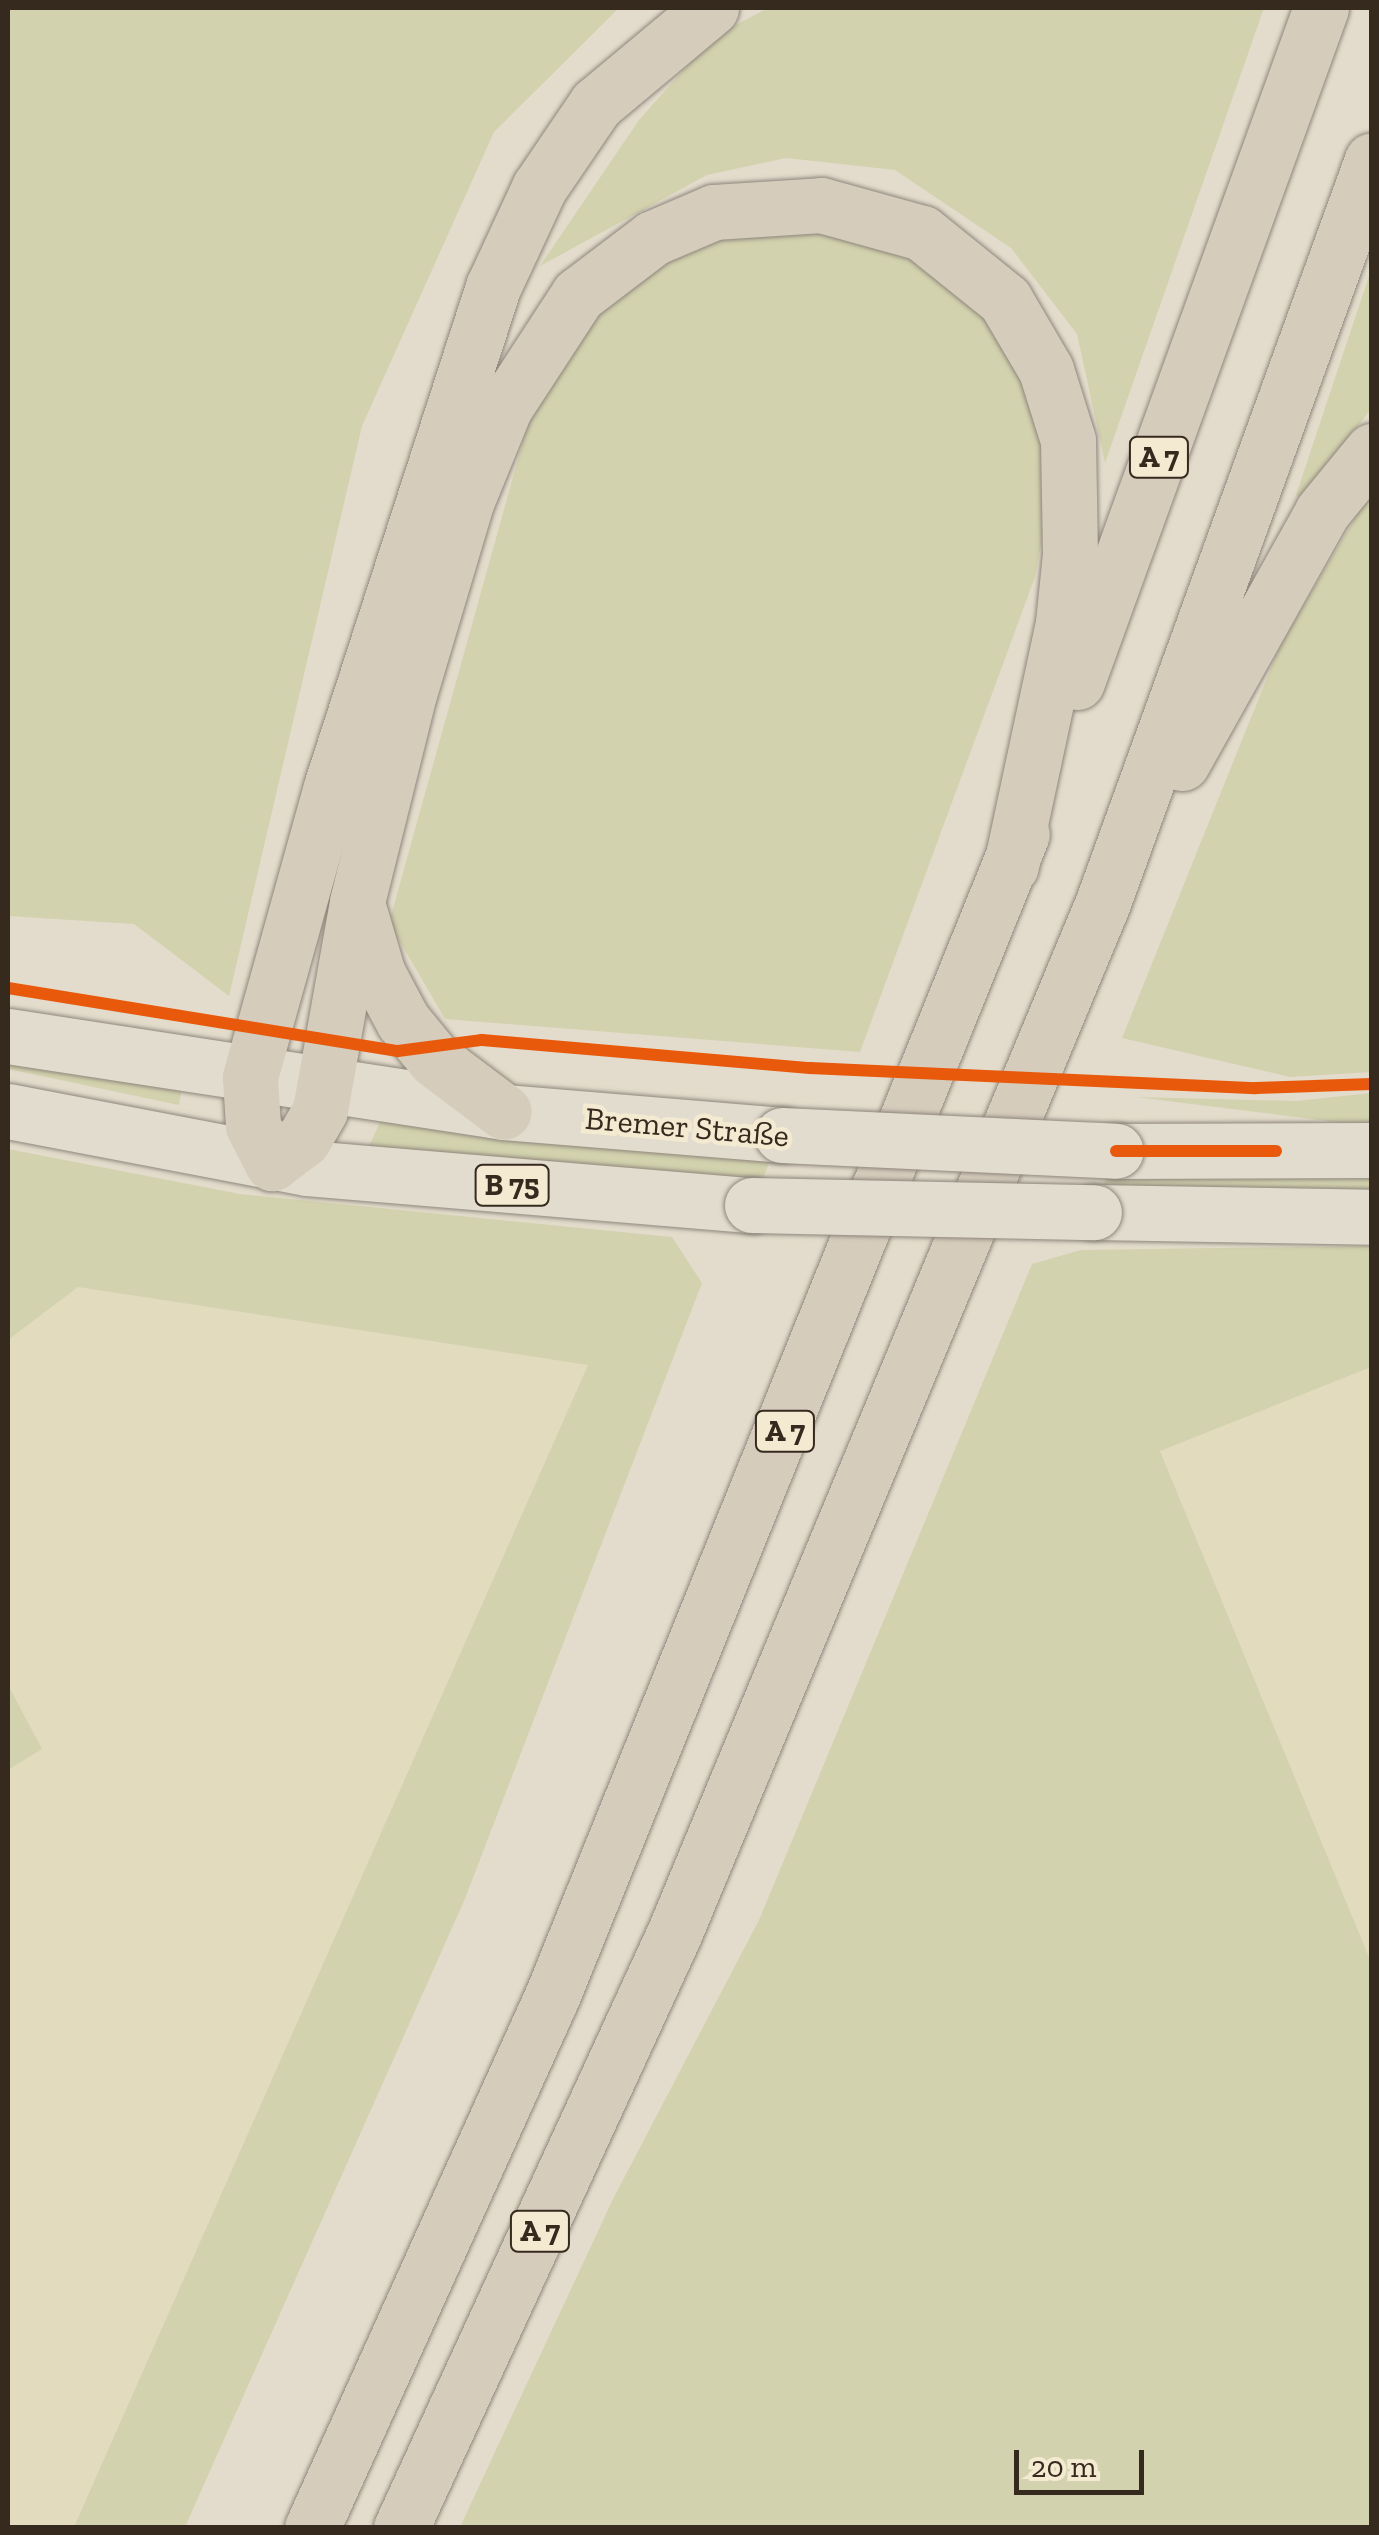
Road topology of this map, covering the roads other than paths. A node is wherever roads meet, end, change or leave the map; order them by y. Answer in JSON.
{"nodes":[{"id":1,"x":711,"y":8,"type":"edge"},
{"id":2,"x":1321,"y":8,"type":"edge"},
{"id":3,"x":1372,"y":160,"type":"edge"},
{"id":4,"x":1372,"y":451,"type":"edge"},
{"id":5,"x":1011,"y":866,"type":"junction"},
{"id":6,"x":357,"y":902,"type":"junction"},
{"id":7,"x":1102,"y":905,"type":"junction"},
{"id":8,"x":8,"y":1036,"type":"edge"},
{"id":9,"x":250,"y":1078,"type":"junction"},
{"id":10,"x":324,"y":1088,"type":"junction"},
{"id":11,"x":8,"y":1111,"type":"edge"},
{"id":12,"x":504,"y":1112,"type":"junction"},
{"id":13,"x":1372,"y":1150,"type":"edge"},
{"id":14,"x":272,"y":1163,"type":"junction"},
{"id":15,"x":1372,"y":1217,"type":"edge"},
{"id":16,"x":312,"y":2528,"type":"edge"},
{"id":17,"x":401,"y":2528,"type":"edge"}],
"edges":[{"from":1,"to":9,"type":"highway"},
{"from":2,"to":5,"type":"highway","number":"A 7"},
{"from":3,"to":7,"type":"highway","number":"A 7"},
{"from":4,"to":7,"type":"highway"},
{"from":5,"to":6,"type":"highway"},
{"from":5,"to":16,"type":"highway","number":"A 7"},
{"from":6,"to":10,"type":"highway"},
{"from":6,"to":12,"type":"highway"},
{"from":7,"to":17,"type":"highway","number":"A 7"},
{"from":8,"to":9,"type":"main road","name":"Bremer Straße","number":"B 75"},
{"from":9,"to":10,"type":"main road","name":"Bremer Straße","number":"B 75"},
{"from":9,"to":14,"type":"highway"},
{"from":10,"to":12,"type":"main road","name":"Bremer Straße","number":"B 75"},
{"from":10,"to":14,"type":"highway"},
{"from":11,"to":14,"type":"main road","number":"B 75"},
{"from":12,"to":13,"type":"main road","name":"Bremer Straße","number":"B 75","bridge":true},
{"from":14,"to":15,"type":"main road","number":"B 75","bridge":true}]}
